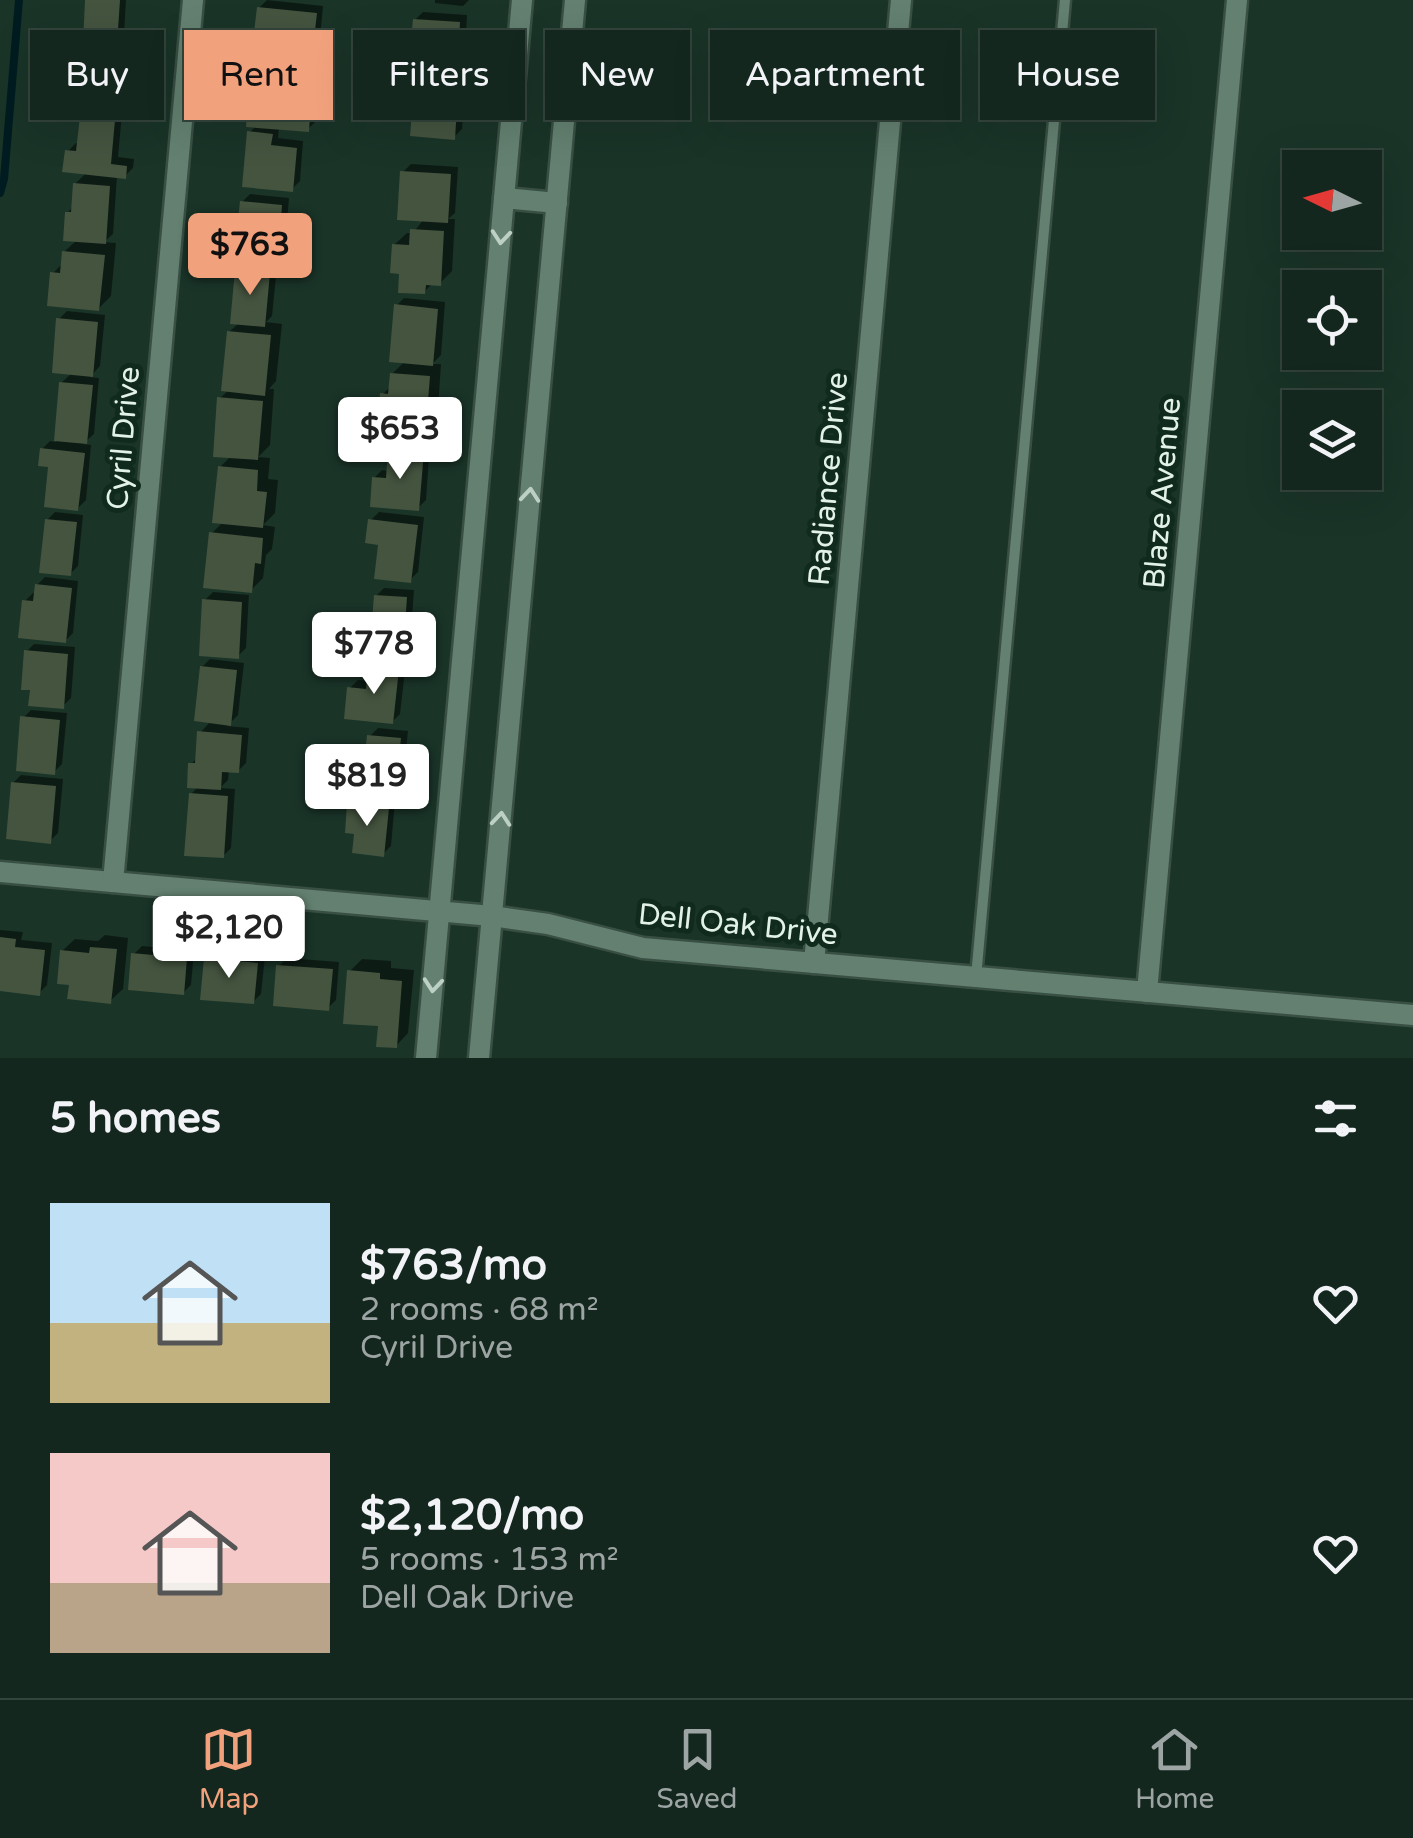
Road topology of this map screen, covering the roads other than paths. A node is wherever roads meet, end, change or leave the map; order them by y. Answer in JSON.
{"nodes":[{"id":1,"x":193,"y":0,"type":"edge"},
{"id":2,"x":522,"y":0,"type":"edge"},
{"id":3,"x":575,"y":0,"type":"edge"},
{"id":4,"x":901,"y":0,"type":"edge"},
{"id":5,"x":1065,"y":0,"type":"edge"},
{"id":6,"x":1237,"y":0,"type":"edge"},
{"id":7,"x":504,"y":198,"type":"junction"},
{"id":8,"x":557,"y":203,"type":"junction"},
{"id":9,"x":0,"y":872,"type":"edge"},
{"id":10,"x":113,"y":882,"type":"junction"},
{"id":11,"x":439,"y":911,"type":"junction"},
{"id":12,"x":492,"y":916,"type":"junction"},
{"id":13,"x":814,"y":963,"type":"junction"},
{"id":14,"x":976,"y":977,"type":"junction"},
{"id":15,"x":1147,"y":992,"type":"junction"},
{"id":16,"x":1413,"y":1016,"type":"edge"},
{"id":17,"x":426,"y":1058,"type":"edge"},
{"id":18,"x":479,"y":1058,"type":"edge"}],
"edges":[{"from":1,"to":10,"type":"street","name":"Cyril Drive"},
{"from":2,"to":7,"type":"street"},
{"from":3,"to":8,"type":"street"},
{"from":4,"to":13,"type":"street","name":"Radiance Drive"},
{"from":5,"to":14,"type":"lane"},
{"from":6,"to":15,"type":"street","name":"Blaze Avenue"},
{"from":7,"to":8,"type":"street"},
{"from":7,"to":11,"type":"street","one_way":true},
{"from":12,"to":8,"type":"street","one_way":true},
{"from":9,"to":10,"type":"street","name":"Dell Oak Drive"},
{"from":10,"to":11,"type":"street","name":"Dell Oak Drive"},
{"from":11,"to":12,"type":"street","name":"Dell Oak Drive"},
{"from":11,"to":17,"type":"street","one_way":true},
{"from":12,"to":13,"type":"street","name":"Dell Oak Drive"},
{"from":12,"to":18,"type":"street"},
{"from":13,"to":14,"type":"street","name":"Dell Oak Drive"},
{"from":14,"to":15,"type":"street","name":"Dell Oak Drive"},
{"from":15,"to":16,"type":"street","name":"Dell Oak Drive"}]}
